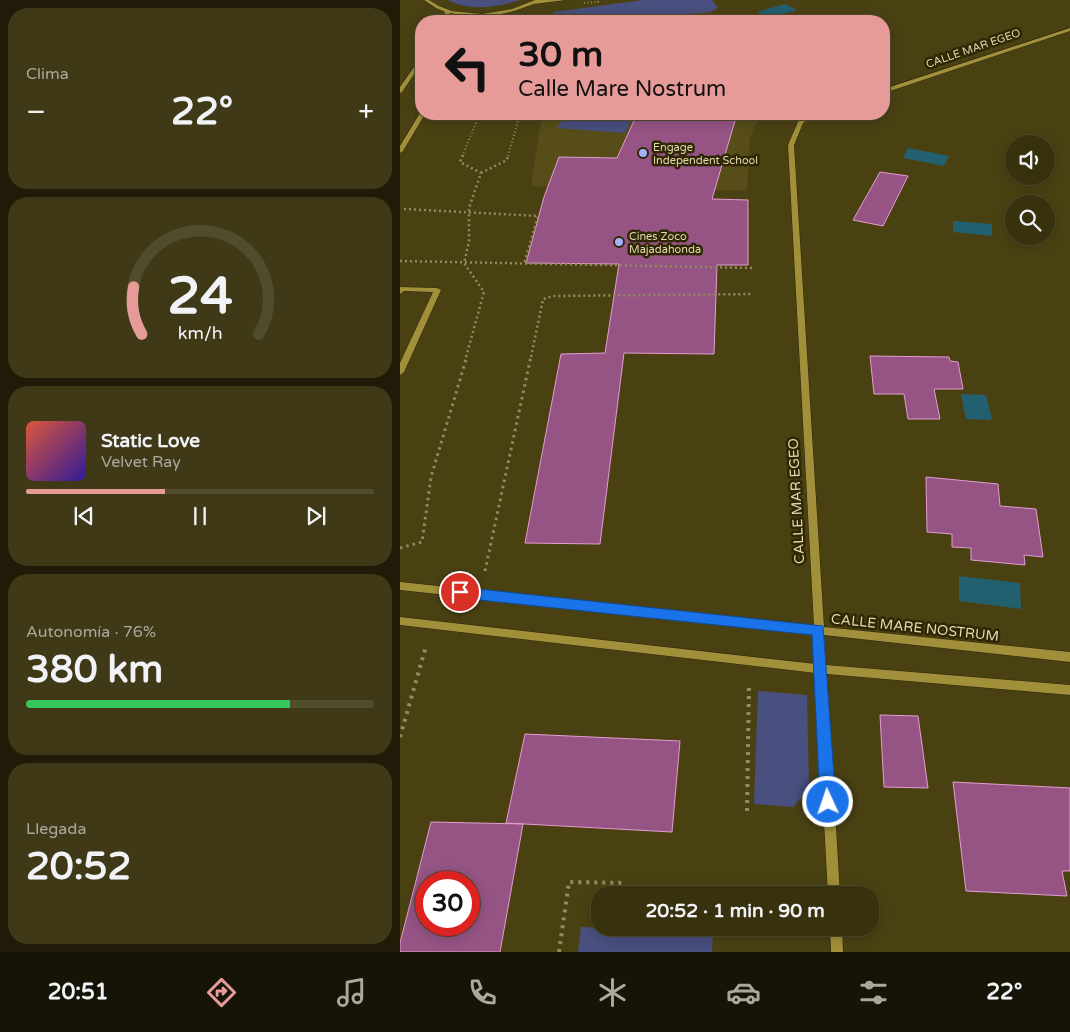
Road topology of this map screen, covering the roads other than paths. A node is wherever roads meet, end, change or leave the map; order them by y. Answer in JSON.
{"nodes":[{"id":1,"x":426,"y":0,"type":"edge"},
{"id":2,"x":538,"y":0,"type":"edge"},
{"id":3,"x":564,"y":0,"type":"edge"},
{"id":4,"x":532,"y":4,"type":"junction"},
{"id":5,"x":448,"y":11,"type":"junction"},
{"id":6,"x":485,"y":14,"type":"joint"},
{"id":7,"x":446,"y":15,"type":"edge"},
{"id":8,"x":1070,"y":29,"type":"edge"},
{"id":9,"x":415,"y":70,"type":"edge"},
{"id":10,"x":890,"y":89,"type":"edge"},
{"id":11,"x":400,"y":92,"type":"edge"},
{"id":12,"x":418,"y":120,"type":"edge"},
{"id":13,"x":804,"y":120,"type":"edge"},
{"id":14,"x":400,"y":150,"type":"edge"},
{"id":15,"x":400,"y":292,"type":"edge"},
{"id":16,"x":400,"y":372,"type":"edge"},
{"id":17,"x":400,"y":586,"type":"edge"},
{"id":18,"x":400,"y":621,"type":"edge"},
{"id":19,"x":818,"y":630,"type":"junction"},
{"id":20,"x":1070,"y":657,"type":"edge"},
{"id":21,"x":820,"y":669,"type":"junction"},
{"id":22,"x":1070,"y":690,"type":"edge"},
{"id":23,"x":833,"y":886,"type":"edge"},
{"id":24,"x":837,"y":936,"type":"edge"},
{"id":25,"x":838,"y":952,"type":"edge"}],
"edges":[{"from":1,"to":5,"type":"street"},
{"from":2,"to":4,"type":"street"},
{"from":3,"to":4,"type":"street"},
{"from":4,"to":6,"type":"street"},
{"from":5,"to":6,"type":"street"},
{"from":5,"to":7,"type":"street"},
{"from":8,"to":10,"type":"street","name":"CALLE MAR EGEO"},
{"from":9,"to":11,"type":"street"},
{"from":12,"to":14,"type":"street"},
{"from":13,"to":19,"type":"street","name":"CALLE MAR EGEO"},
{"from":15,"to":16,"type":"street"},
{"from":17,"to":19,"type":"street","name":"CALLE MARE NOSTRUM"},
{"from":18,"to":21,"type":"street"},
{"from":19,"to":20,"type":"street","name":"CALLE MARE NOSTRUM"},
{"from":19,"to":21,"type":"street","name":"CALLE MAR EGEO"},
{"from":21,"to":22,"type":"street"},
{"from":21,"to":23,"type":"street","name":"CALLE MAR EGEO"},
{"from":24,"to":25,"type":"street"}]}
